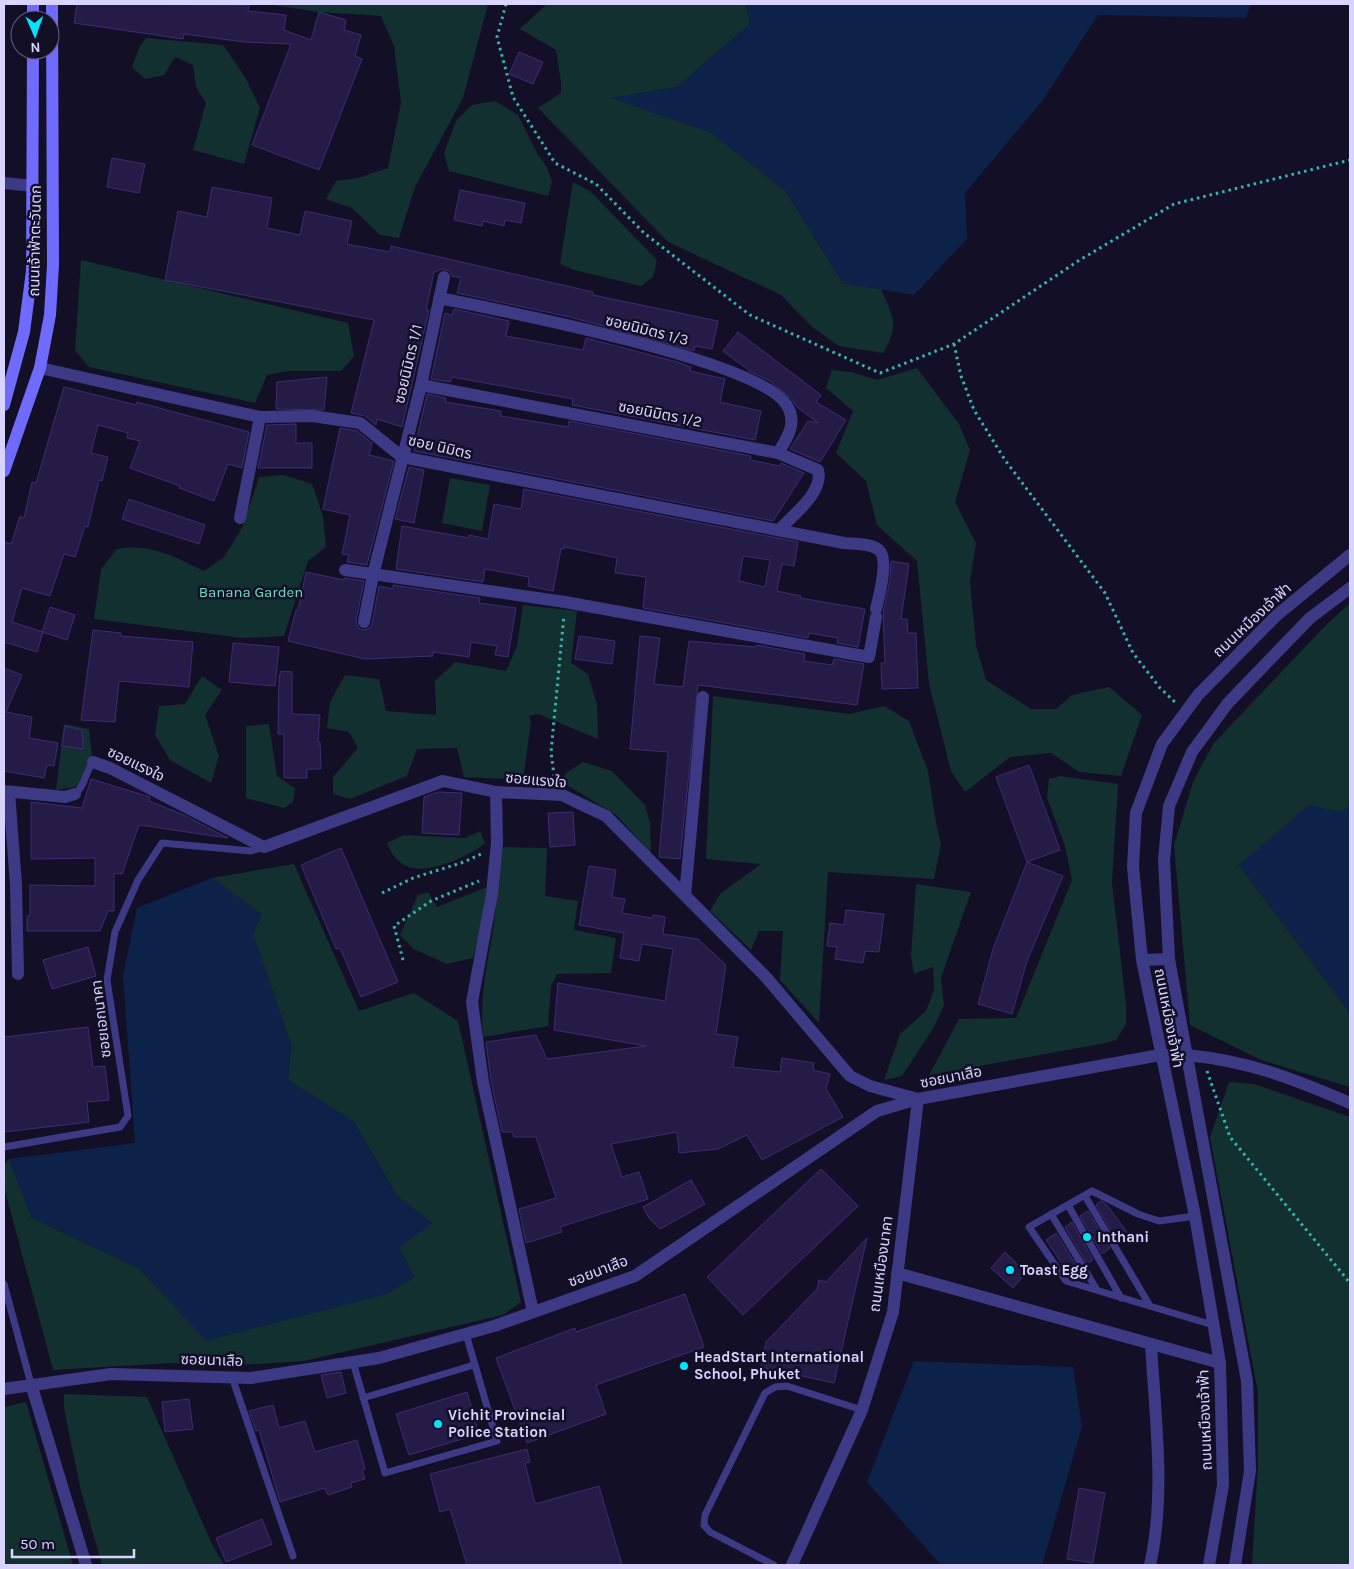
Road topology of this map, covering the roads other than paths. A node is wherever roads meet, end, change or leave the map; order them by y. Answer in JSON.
{"nodes":[{"id":1,"x":52,"y":4,"type":"edge"},
{"id":2,"x":33,"y":60,"type":"edge"},
{"id":3,"x":4,"y":183,"type":"edge"},
{"id":4,"x":33,"y":186,"type":"junction"},
{"id":5,"x":444,"y":277,"type":"dead end"},
{"id":6,"x":439,"y":298,"type":"junction"},
{"id":7,"x":15,"y":367,"type":"junction"},
{"id":8,"x":40,"y":368,"type":"junction"},
{"id":9,"x":4,"y":376,"type":"edge"},
{"id":10,"x":421,"y":385,"type":"junction"},
{"id":11,"x":4,"y":405,"type":"edge"},
{"id":12,"x":260,"y":417,"type":"junction"},
{"id":13,"x":10,"y":437,"type":"edge"},
{"id":14,"x":778,"y":453,"type":"junction"},
{"id":15,"x":402,"y":457,"type":"junction"},
{"id":16,"x":5,"y":466,"type":"edge"},
{"id":17,"x":240,"y":518,"type":"dead end"},
{"id":18,"x":780,"y":529,"type":"junction"},
{"id":19,"x":1350,"y":555,"type":"edge"},
{"id":20,"x":345,"y":570,"type":"dead end"},
{"id":21,"x":373,"y":575,"type":"junction"},
{"id":22,"x":1350,"y":588,"type":"edge"},
{"id":23,"x":364,"y":622,"type":"dead end"},
{"id":24,"x":703,"y":697,"type":"dead end"},
{"id":25,"x":93,"y":762,"type":"joint"},
{"id":26,"x":6,"y":791,"type":"edge"},
{"id":27,"x":496,"y":792,"type":"junction"},
{"id":28,"x":75,"y":794,"type":"joint"},
{"id":29,"x":264,"y":847,"type":"junction"},
{"id":30,"x":685,"y":896,"type":"junction"},
{"id":31,"x":1169,"y":959,"type":"junction"},
{"id":32,"x":1142,"y":960,"type":"junction"},
{"id":33,"x":18,"y":974,"type":"dead end"},
{"id":34,"x":1160,"y":1055,"type":"junction"},
{"id":35,"x":1186,"y":1055,"type":"junction"},
{"id":36,"x":918,"y":1099,"type":"junction"},
{"id":37,"x":1350,"y":1103,"type":"edge"},
{"id":38,"x":4,"y":1147,"type":"edge"},
{"id":39,"x":1085,"y":1196,"type":"junction"},
{"id":40,"x":1068,"y":1205,"type":"junction"},
{"id":41,"x":1051,"y":1214,"type":"junction"},
{"id":42,"x":1195,"y":1216,"type":"junction"},
{"id":43,"x":897,"y":1273,"type":"junction"},
{"id":44,"x":4,"y":1284,"type":"edge"},
{"id":45,"x":1096,"y":1290,"type":"junction"},
{"id":46,"x":1121,"y":1298,"type":"junction"},
{"id":47,"x":1150,"y":1306,"type":"junction"},
{"id":48,"x":534,"y":1312,"type":"junction"},
{"id":49,"x":1214,"y":1325,"type":"junction"},
{"id":50,"x":466,"y":1334,"type":"junction"},
{"id":51,"x":1151,"y":1344,"type":"junction"},
{"id":52,"x":353,"y":1362,"type":"junction"},
{"id":53,"x":1220,"y":1363,"type":"junction"},
{"id":54,"x":474,"y":1365,"type":"junction"},
{"id":55,"x":232,"y":1377,"type":"junction"},
{"id":56,"x":31,"y":1384,"type":"junction"},
{"id":57,"x":4,"y":1389,"type":"edge"},
{"id":58,"x":363,"y":1398,"type":"junction"},
{"id":59,"x":862,"y":1410,"type":"junction"},
{"id":60,"x":294,"y":1556,"type":"dead end"},
{"id":61,"x":86,"y":1565,"type":"edge"},
{"id":62,"x":774,"y":1565,"type":"edge"},
{"id":63,"x":792,"y":1565,"type":"edge"},
{"id":64,"x":1150,"y":1565,"type":"edge"},
{"id":65,"x":1209,"y":1565,"type":"edge"},
{"id":66,"x":1235,"y":1565,"type":"edge"}],
"edges":[{"from":1,"to":8,"type":"main road","name":"ถนนเจ้าฟ้าตะวันตก"},
{"from":2,"to":4,"type":"main road","name":"ถนนเจ้าฟ้าตะวันตก"},
{"from":3,"to":4,"type":"street"},
{"from":4,"to":7,"type":"main road","name":"ถนนเจ้าฟ้าตะวันตก"},
{"from":5,"to":6,"type":"street","name":"ซอยนิมิตร 1/1"},
{"from":6,"to":10,"type":"street","name":"ซอยนิมิตร 1/1"},
{"from":6,"to":14,"type":"street","name":"ซอยนิมิตร 1/3"},
{"from":7,"to":9,"type":"main road"},
{"from":7,"to":11,"type":"main road","name":"ถนนเจ้าฟ้าตะวันตก"},
{"from":8,"to":12,"type":"street","name":"ซอย นิมิตร"},
{"from":8,"to":13,"type":"main road","name":"ถนนเจ้าฟ้าตะวันตก"},
{"from":10,"to":14,"type":"street","name":"ซอยนิมิตร 1/2"},
{"from":10,"to":15,"type":"street","name":"ซอยนิมิตร 1/1"},
{"from":12,"to":15,"type":"street","name":"ซอย นิมิตร"},
{"from":12,"to":17,"type":"street"},
{"from":13,"to":16,"type":"main road","name":"ถนนเจ้าฟ้าตะวันตก"},
{"from":14,"to":18,"type":"street","name":"ซอยนิมิตร 1/2"},
{"from":15,"to":18,"type":"street","name":"ซอย นิมิตร"},
{"from":15,"to":21,"type":"street","name":"ซอยนิมิตร 1/1"},
{"from":18,"to":21,"type":"street","name":"ซอย นิมิตร"},
{"from":19,"to":32,"type":"street","name":"ถนนเหมืองเจ้าฟ้า"},
{"from":20,"to":21,"type":"street"},
{"from":21,"to":23,"type":"street","name":"ซอยนิมิตร 1/1"},
{"from":22,"to":31,"type":"street","name":"ถนนเหมืองเจ้าฟ้า"},
{"from":24,"to":30,"type":"street"},
{"from":25,"to":28,"type":"lane"},
{"from":25,"to":29,"type":"street","name":"ซอยแรงใจ"},
{"from":26,"to":28,"type":"street"},
{"from":26,"to":33,"type":"street"},
{"from":27,"to":29,"type":"street","name":"ซอยแรงใจ"},
{"from":27,"to":30,"type":"street","name":"ซอยแรงใจ"},
{"from":27,"to":48,"type":"street"},
{"from":29,"to":38,"type":"lane","name":"ซอยเอกนาคา"},
{"from":30,"to":36,"type":"street","name":"ซอยแรงใจ"},
{"from":31,"to":32,"type":"street"},
{"from":31,"to":35,"type":"street","name":"ถนนเหมืองเจ้าฟ้า"},
{"from":32,"to":34,"type":"street","name":"ถนนเหมืองเจ้าฟ้า"},
{"from":34,"to":35,"type":"street","name":"ซอยนาเสือ"},
{"from":34,"to":36,"type":"street","name":"ซอยนาเสือ"},
{"from":34,"to":42,"type":"street","name":"ถนนเหมืองเจ้าฟ้า"},
{"from":35,"to":37,"type":"street","name":"ซอยนาเสือ"},
{"from":35,"to":66,"type":"street","name":"ถนนเหมืองเจ้าฟ้า"},
{"from":36,"to":43,"type":"street","name":"ถนนเหมืองนาคา"},
{"from":36,"to":48,"type":"street","name":"ซอยนาเสือ"},
{"from":39,"to":40,"type":"lane"},
{"from":39,"to":42,"type":"lane"},
{"from":39,"to":47,"type":"lane"},
{"from":40,"to":41,"type":"lane"},
{"from":40,"to":46,"type":"lane"},
{"from":41,"to":45,"type":"lane"},
{"from":41,"to":45,"type":"lane"},
{"from":42,"to":49,"type":"street","name":"ถนนเหมืองเจ้าฟ้า"},
{"from":43,"to":51,"type":"street"},
{"from":43,"to":59,"type":"street","name":"ถนนเหมืองนาคา"},
{"from":44,"to":56,"type":"lane"},
{"from":45,"to":46,"type":"lane"},
{"from":46,"to":47,"type":"lane"},
{"from":47,"to":49,"type":"lane"},
{"from":48,"to":50,"type":"street","name":"ซอยนาเสือ"},
{"from":49,"to":53,"type":"street","name":"ถนนเหมืองเจ้าฟ้า"},
{"from":50,"to":52,"type":"street","name":"ซอยนาเสือ"},
{"from":50,"to":54,"type":"lane"},
{"from":51,"to":53,"type":"street"},
{"from":51,"to":64,"type":"street"},
{"from":52,"to":55,"type":"street","name":"ซอยนาเสือ"},
{"from":52,"to":58,"type":"lane"},
{"from":53,"to":65,"type":"street","name":"ถนนเหมืองเจ้าฟ้า"},
{"from":54,"to":58,"type":"lane"},
{"from":54,"to":58,"type":"lane"},
{"from":55,"to":56,"type":"street","name":"ซอยนาเสือ"},
{"from":55,"to":60,"type":"lane"},
{"from":56,"to":57,"type":"street","name":"ซอยนาเสือ"},
{"from":56,"to":61,"type":"street"},
{"from":59,"to":62,"type":"lane"},
{"from":59,"to":63,"type":"street","name":"ถนนเหมืองนาคา"}]}
